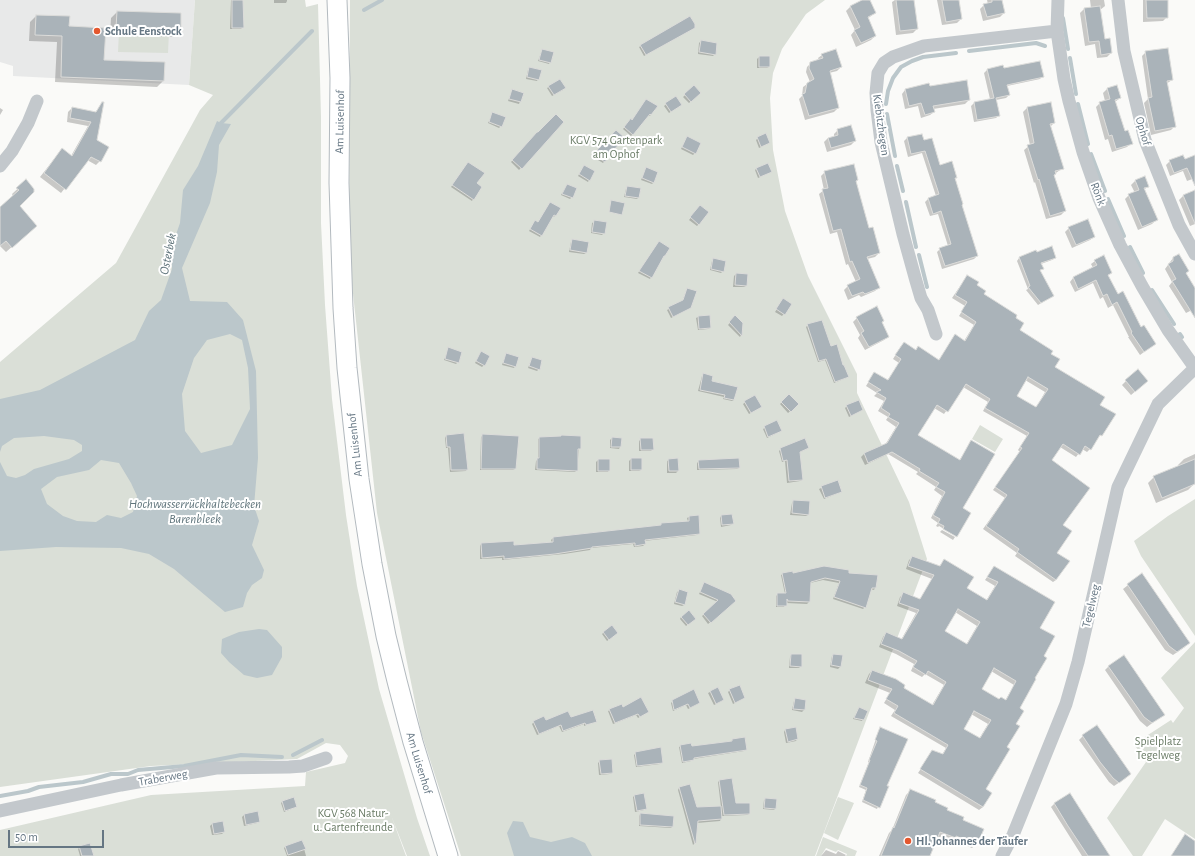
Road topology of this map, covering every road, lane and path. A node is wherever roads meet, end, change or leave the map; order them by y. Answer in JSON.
{"nodes":[{"id":1,"x":337,"y":0,"type":"edge"},
{"id":2,"x":1058,"y":0,"type":"edge"},
{"id":3,"x":1118,"y":0,"type":"edge"},
{"id":4,"x":1057,"y":31,"type":"junction"},
{"id":5,"x":37,"y":101,"type":"dead end"},
{"id":6,"x":0,"y":166,"type":"edge"},
{"id":7,"x":1195,"y":254,"type":"edge"},
{"id":8,"x":936,"y":334,"type":"dead end"},
{"id":9,"x":1195,"y":368,"type":"edge"},
{"id":10,"x":326,"y":758,"type":"dead end"},
{"id":11,"x":0,"y":811,"type":"edge"},
{"id":12,"x":448,"y":856,"type":"edge"},
{"id":13,"x":1002,"y":856,"type":"edge"}],
"edges":[{"from":1,"to":12,"type":"main road","name":"Am Luisenhof"},
{"from":2,"to":4,"type":"street","name":"Rönk"},
{"from":3,"to":7,"type":"street","name":"Ophof"},
{"from":4,"to":8,"type":"street","name":"Kiebitzhegen"},
{"from":4,"to":9,"type":"street","name":"Rönk"},
{"from":5,"to":6,"type":"street"},
{"from":9,"to":13,"type":"street","name":"Tegelweg"},
{"from":10,"to":11,"type":"street","name":"Traberweg"}]}
